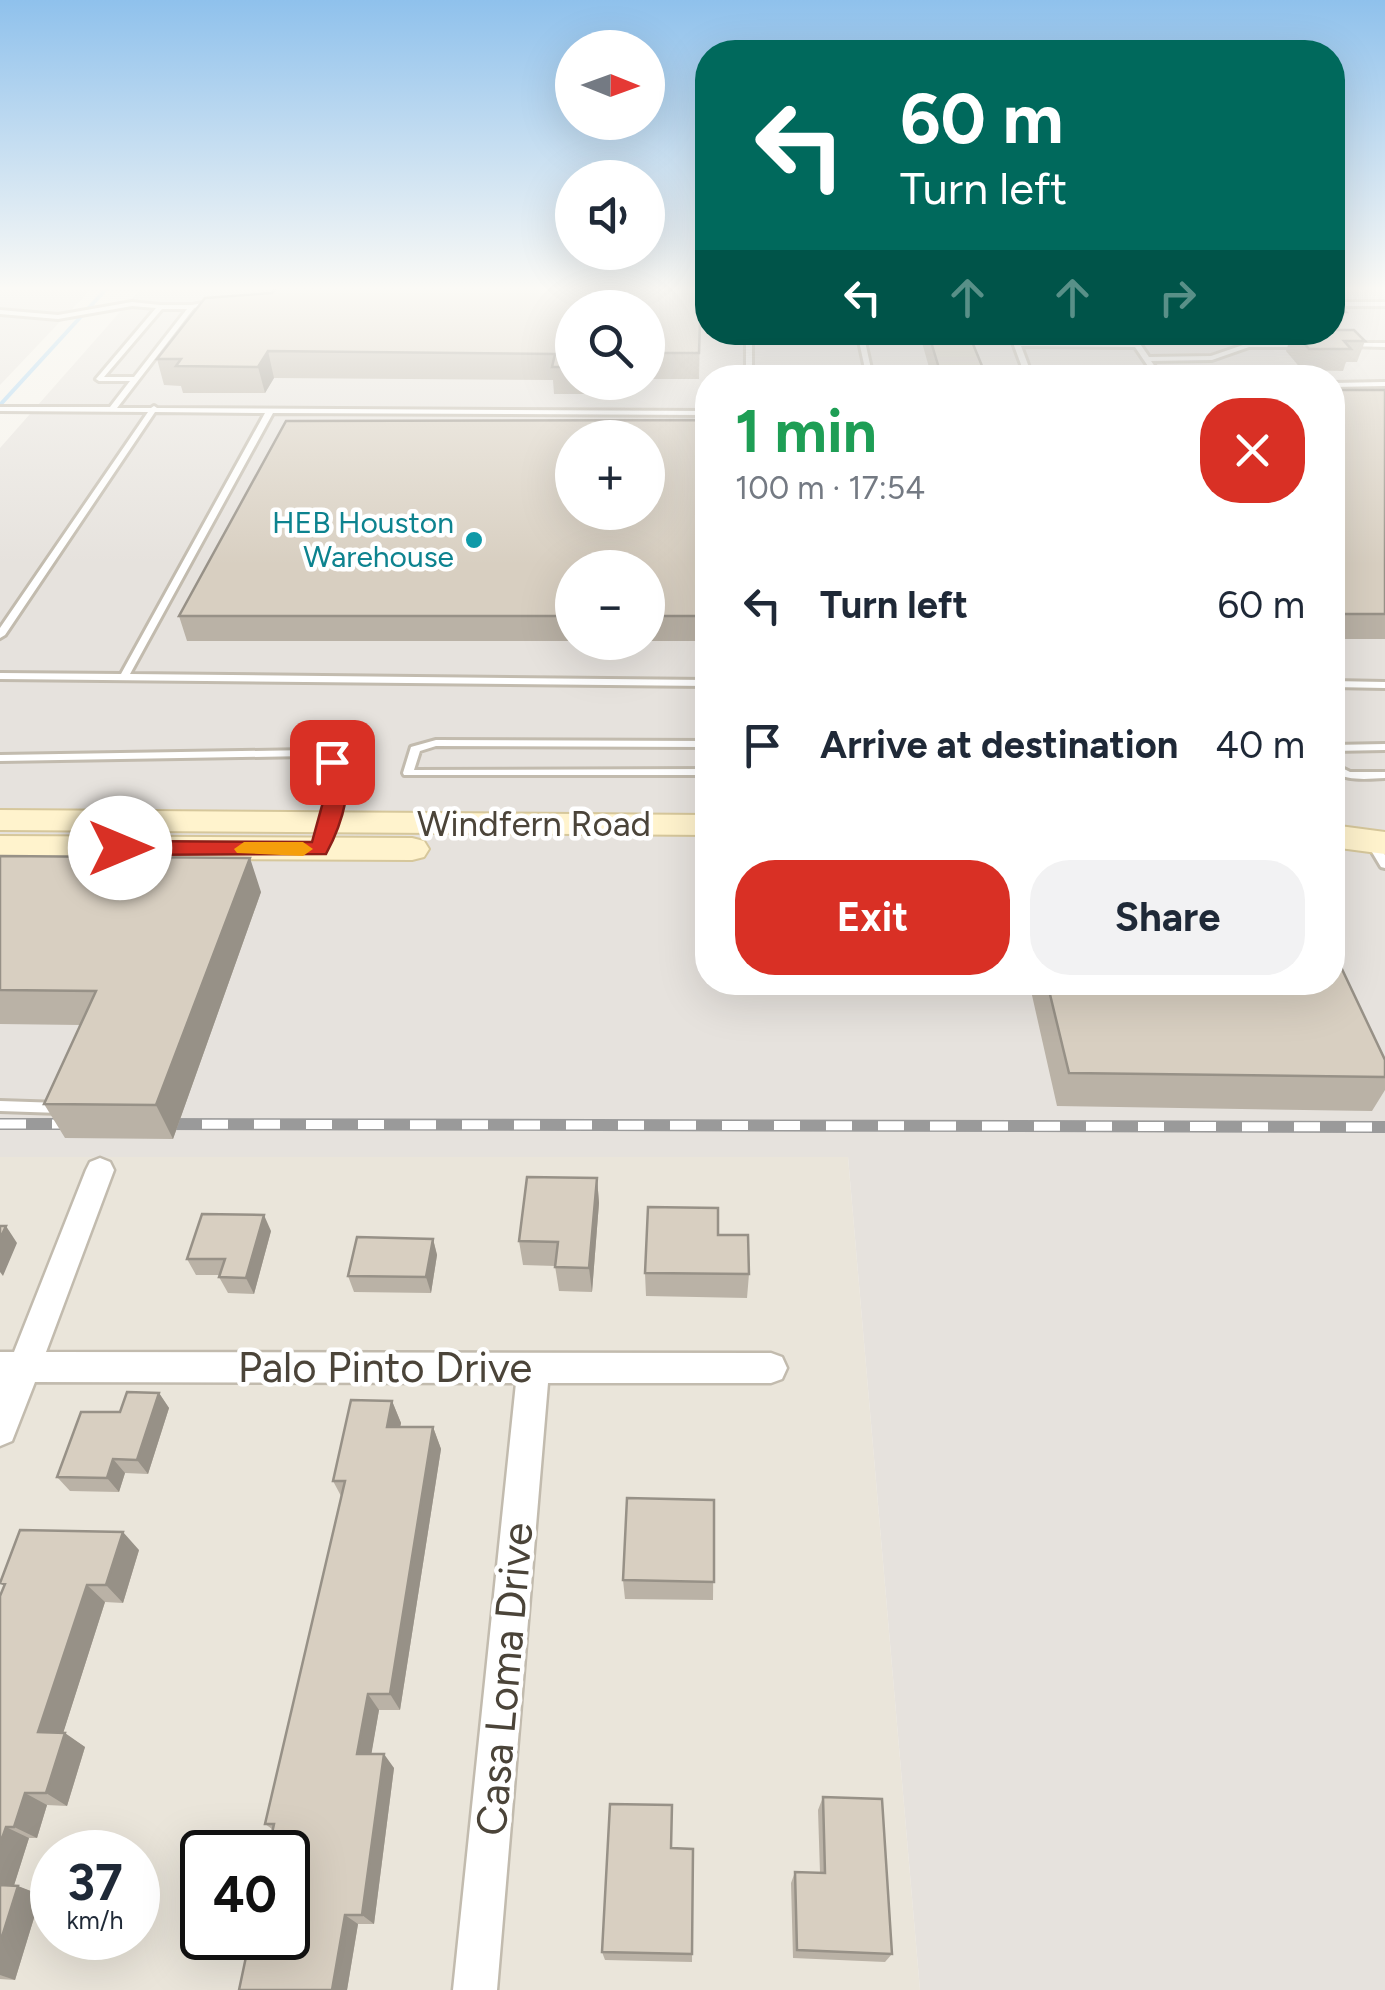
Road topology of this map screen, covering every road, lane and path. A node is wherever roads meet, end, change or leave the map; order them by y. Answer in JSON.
{"nodes":[{"id":1,"x":133,"y":380,"type":"edge"},
{"id":2,"x":1385,"y":384,"type":"edge"},
{"id":3,"x":1345,"y":385,"type":"edge"},
{"id":4,"x":112,"y":408,"type":"junction"},
{"id":5,"x":154,"y":408,"type":"junction"},
{"id":6,"x":271,"y":408,"type":"junction"},
{"id":7,"x":0,"y":409,"type":"edge"},
{"id":8,"x":695,"y":413,"type":"edge"},
{"id":9,"x":0,"y":636,"type":"edge"},
{"id":10,"x":0,"y":676,"type":"edge"},
{"id":11,"x":124,"y":678,"type":"junction"},
{"id":12,"x":1345,"y":684,"type":"edge"},
{"id":13,"x":1385,"y":684,"type":"edge"},
{"id":14,"x":695,"y":685,"type":"edge"},
{"id":15,"x":695,"y":744,"type":"edge"},
{"id":16,"x":1385,"y":747,"type":"edge"},
{"id":17,"x":1345,"y":748,"type":"edge"},
{"id":18,"x":0,"y":758,"type":"edge"},
{"id":19,"x":695,"y":772,"type":"edge"},
{"id":20,"x":1345,"y":774,"type":"edge"},
{"id":21,"x":1385,"y":775,"type":"edge"},
{"id":22,"x":0,"y":820,"type":"edge"},
{"id":23,"x":695,"y":826,"type":"edge"},
{"id":24,"x":325,"y":836,"type":"junction"},
{"id":25,"x":1345,"y":840,"type":"edge"},
{"id":26,"x":0,"y":847,"type":"edge"},
{"id":27,"x":1345,"y":849,"type":"edge"},
{"id":28,"x":695,"y":850,"type":"edge"},
{"id":29,"x":1381,"y":850,"type":"edge"},
{"id":30,"x":0,"y":1106,"type":"edge"},
{"id":31,"x":63,"y":1108,"type":"edge"},
{"id":32,"x":100,"y":1170,"type":"dead end"},
{"id":33,"x":12,"y":1366,"type":"edge"},
{"id":34,"x":533,"y":1368,"type":"junction"},
{"id":35,"x":771,"y":1368,"type":"dead end"},
{"id":36,"x":0,"y":1430,"type":"edge"},
{"id":37,"x":474,"y":1990,"type":"edge"}],
"edges":[{"from":1,"to":4,"type":"lane"},
{"from":2,"to":3,"type":"lane"},
{"from":4,"to":5,"type":"lane"},
{"from":4,"to":7,"type":"lane"},
{"from":5,"to":6,"type":"lane"},
{"from":5,"to":9,"type":"lane"},
{"from":6,"to":8,"type":"lane"},
{"from":6,"to":11,"type":"lane"},
{"from":10,"to":11,"type":"lane"},
{"from":11,"to":14,"type":"lane"},
{"from":12,"to":13,"type":"lane"},
{"from":15,"to":19,"type":"lane"},
{"from":16,"to":17,"type":"lane"},
{"from":18,"to":24,"type":"lane"},
{"from":20,"to":21,"type":"lane"},
{"from":22,"to":24,"type":"street","name":"Windfern Road"},
{"from":23,"to":24,"type":"street","name":"Windfern Road"},
{"from":24,"to":26,"type":"street","name":"Windfern Road"},
{"from":24,"to":28,"type":"street","name":"Windfern Road"},
{"from":25,"to":29,"type":"street"},
{"from":27,"to":29,"type":"street"},
{"from":30,"to":31,"type":"lane"},
{"from":32,"to":33,"type":"street"},
{"from":33,"to":34,"type":"street","name":"Palo Pinto Drive"},
{"from":33,"to":36,"type":"street"},
{"from":34,"to":35,"type":"street","name":"Palo Pinto Drive"},
{"from":34,"to":37,"type":"street","name":"Casa Loma Drive"}]}
